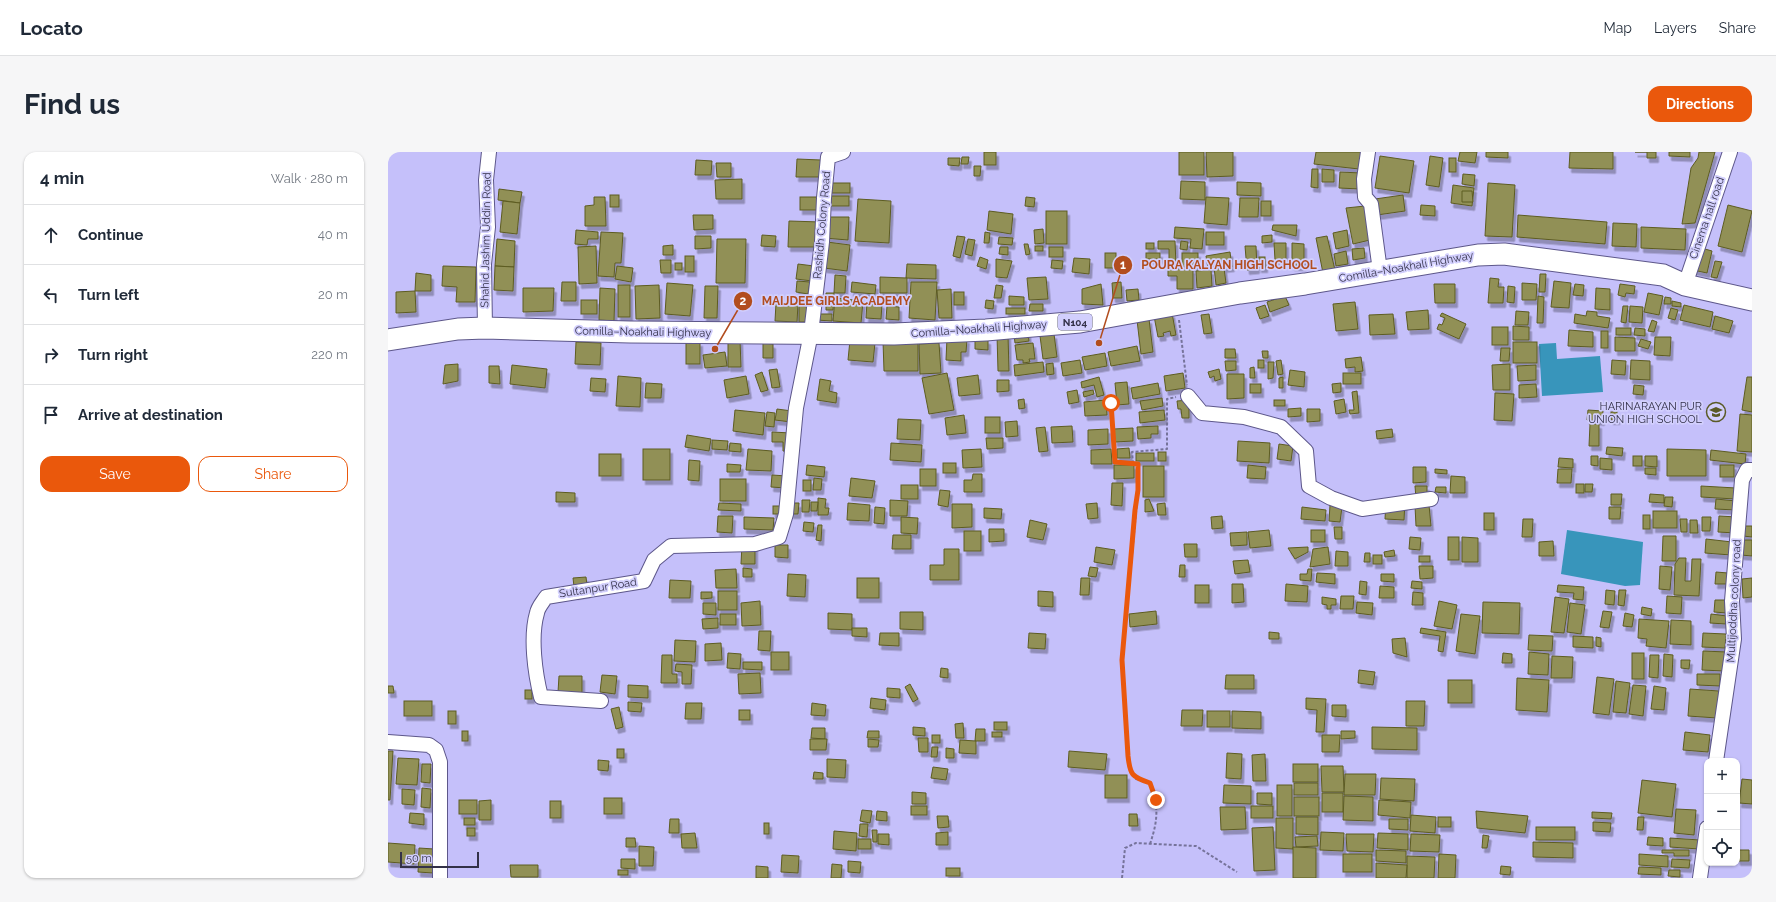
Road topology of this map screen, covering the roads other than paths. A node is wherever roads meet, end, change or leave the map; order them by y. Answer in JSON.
{"nodes":[{"id":1,"x":489,"y":152,"type":"edge"},
{"id":2,"x":843,"y":152,"type":"edge"},
{"id":3,"x":1368,"y":152,"type":"edge"},
{"id":4,"x":1730,"y":152,"type":"edge"},
{"id":5,"x":1380,"y":271,"type":"junction"},
{"id":6,"x":1685,"y":285,"type":"junction"},
{"id":7,"x":1752,"y":300,"type":"edge"},
{"id":8,"x":485,"y":328,"type":"junction"},
{"id":9,"x":811,"y":333,"type":"junction"},
{"id":10,"x":388,"y":340,"type":"edge"},
{"id":11,"x":1188,"y":396,"type":"road end"},
{"id":12,"x":1752,"y":470,"type":"edge"},
{"id":13,"x":1431,"y":498,"type":"dead end"},
{"id":14,"x":601,"y":701,"type":"dead end"},
{"id":15,"x":388,"y":742,"type":"edge"},
{"id":16,"x":1716,"y":758,"type":"edge"},
{"id":17,"x":1707,"y":830,"type":"edge"},
{"id":18,"x":440,"y":878,"type":"edge"},
{"id":19,"x":1700,"y":878,"type":"edge"}],
"edges":[{"from":1,"to":8,"type":"street","name":"Shahid Jashim Uddin Road"},
{"from":2,"to":9,"type":"street","name":"Rashidh Colony Road"},
{"from":3,"to":5,"type":"street"},
{"from":4,"to":6,"type":"street","name":"Cinema hall road"},
{"from":5,"to":6,"type":"highway","name":"Comilla–Noakhali Highway","number":"N104"},
{"from":5,"to":9,"type":"highway","name":"Comilla–Noakhali Highway","number":"N104"},
{"from":6,"to":7,"type":"highway","name":"Comilla–Noakhali Highway","number":"N104"},
{"from":8,"to":9,"type":"highway","name":"Comilla–Noakhali Highway","number":"N104"},
{"from":8,"to":10,"type":"highway","name":"Comilla–Noakhali Highway","number":"N104"},
{"from":9,"to":14,"type":"street","name":"Sultanpur Road"},
{"from":11,"to":13,"type":"street"},
{"from":12,"to":16,"type":"street","name":"Multijoddha colony road"},
{"from":15,"to":18,"type":"street"},
{"from":17,"to":19,"type":"street"}]}
